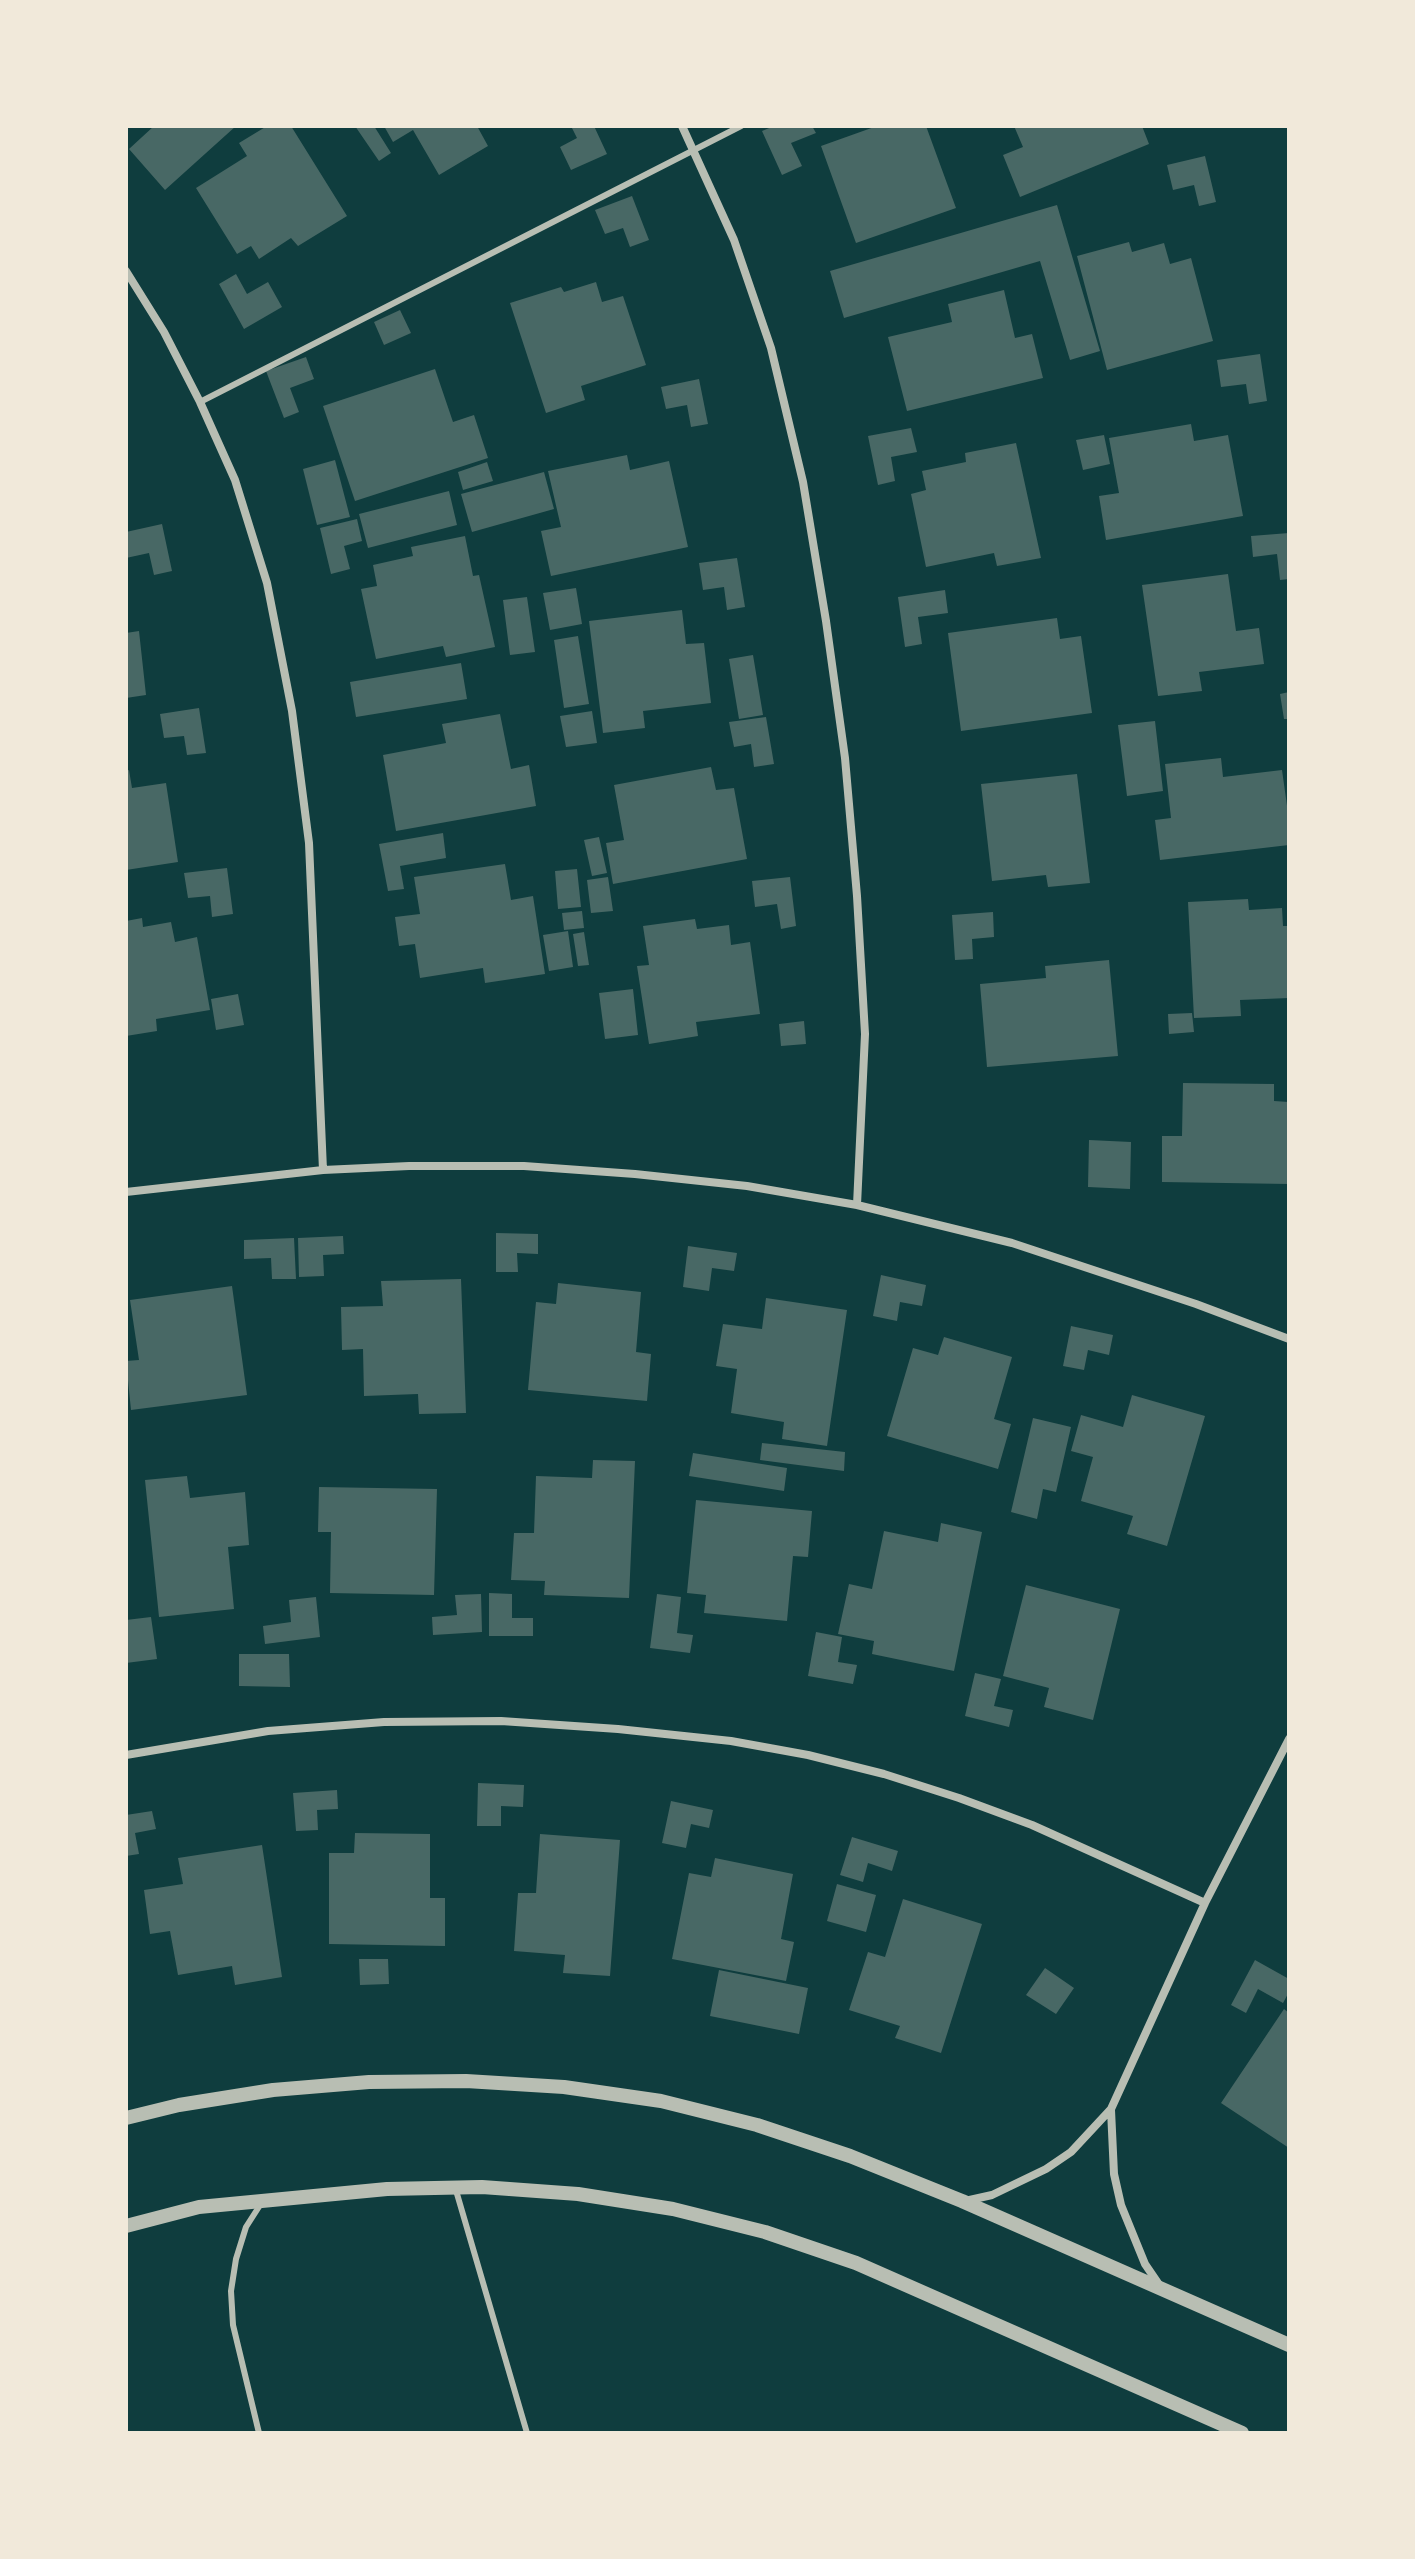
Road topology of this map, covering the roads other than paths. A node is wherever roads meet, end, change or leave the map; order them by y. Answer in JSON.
{"nodes":[{"id":1,"x":682,"y":126,"type":"edge"},
{"id":2,"x":741,"y":126,"type":"edge"},
{"id":3,"x":694,"y":148,"type":"junction"},
{"id":4,"x":126,"y":271,"type":"edge"},
{"id":5,"x":200,"y":402,"type":"junction"},
{"id":6,"x":323,"y":1170,"type":"junction"},
{"id":7,"x":126,"y":1192,"type":"edge"},
{"id":8,"x":857,"y":1205,"type":"junction"},
{"id":9,"x":1289,"y":1339,"type":"edge"},
{"id":10,"x":1289,"y":1739,"type":"edge"},
{"id":11,"x":126,"y":1755,"type":"edge"},
{"id":12,"x":1205,"y":1903,"type":"junction"},
{"id":13,"x":1111,"y":2109,"type":"junction"},
{"id":14,"x":126,"y":2118,"type":"edge"},
{"id":15,"x":455,"y":2187,"type":"junction"},
{"id":16,"x":264,"y":2199,"type":"junction"},
{"id":17,"x":962,"y":2201,"type":"junction"},
{"id":18,"x":126,"y":2226,"type":"edge"},
{"id":19,"x":1163,"y":2291,"type":"junction"},
{"id":20,"x":1289,"y":2345,"type":"edge"},
{"id":21,"x":259,"y":2433,"type":"edge"},
{"id":22,"x":527,"y":2433,"type":"edge"},
{"id":23,"x":1242,"y":2433,"type":"edge"}],
"edges":[{"from":1,"to":3,"type":"street"},
{"from":2,"to":3,"type":"lane"},
{"from":3,"to":5,"type":"lane"},
{"from":3,"to":8,"type":"street"},
{"from":4,"to":5,"type":"street"},
{"from":5,"to":6,"type":"street"},
{"from":6,"to":7,"type":"street"},
{"from":6,"to":8,"type":"street"},
{"from":8,"to":9,"type":"street"},
{"from":10,"to":12,"type":"street"},
{"from":11,"to":12,"type":"street"},
{"from":12,"to":13,"type":"street"},
{"from":13,"to":17,"type":"street"},
{"from":13,"to":19,"type":"street"},
{"from":14,"to":17,"type":"street"},
{"from":15,"to":16,"type":"street"},
{"from":15,"to":22,"type":"lane"},
{"from":15,"to":23,"type":"street"},
{"from":16,"to":18,"type":"street"},
{"from":16,"to":21,"type":"lane"},
{"from":17,"to":19,"type":"street"},
{"from":19,"to":20,"type":"street"}]}
